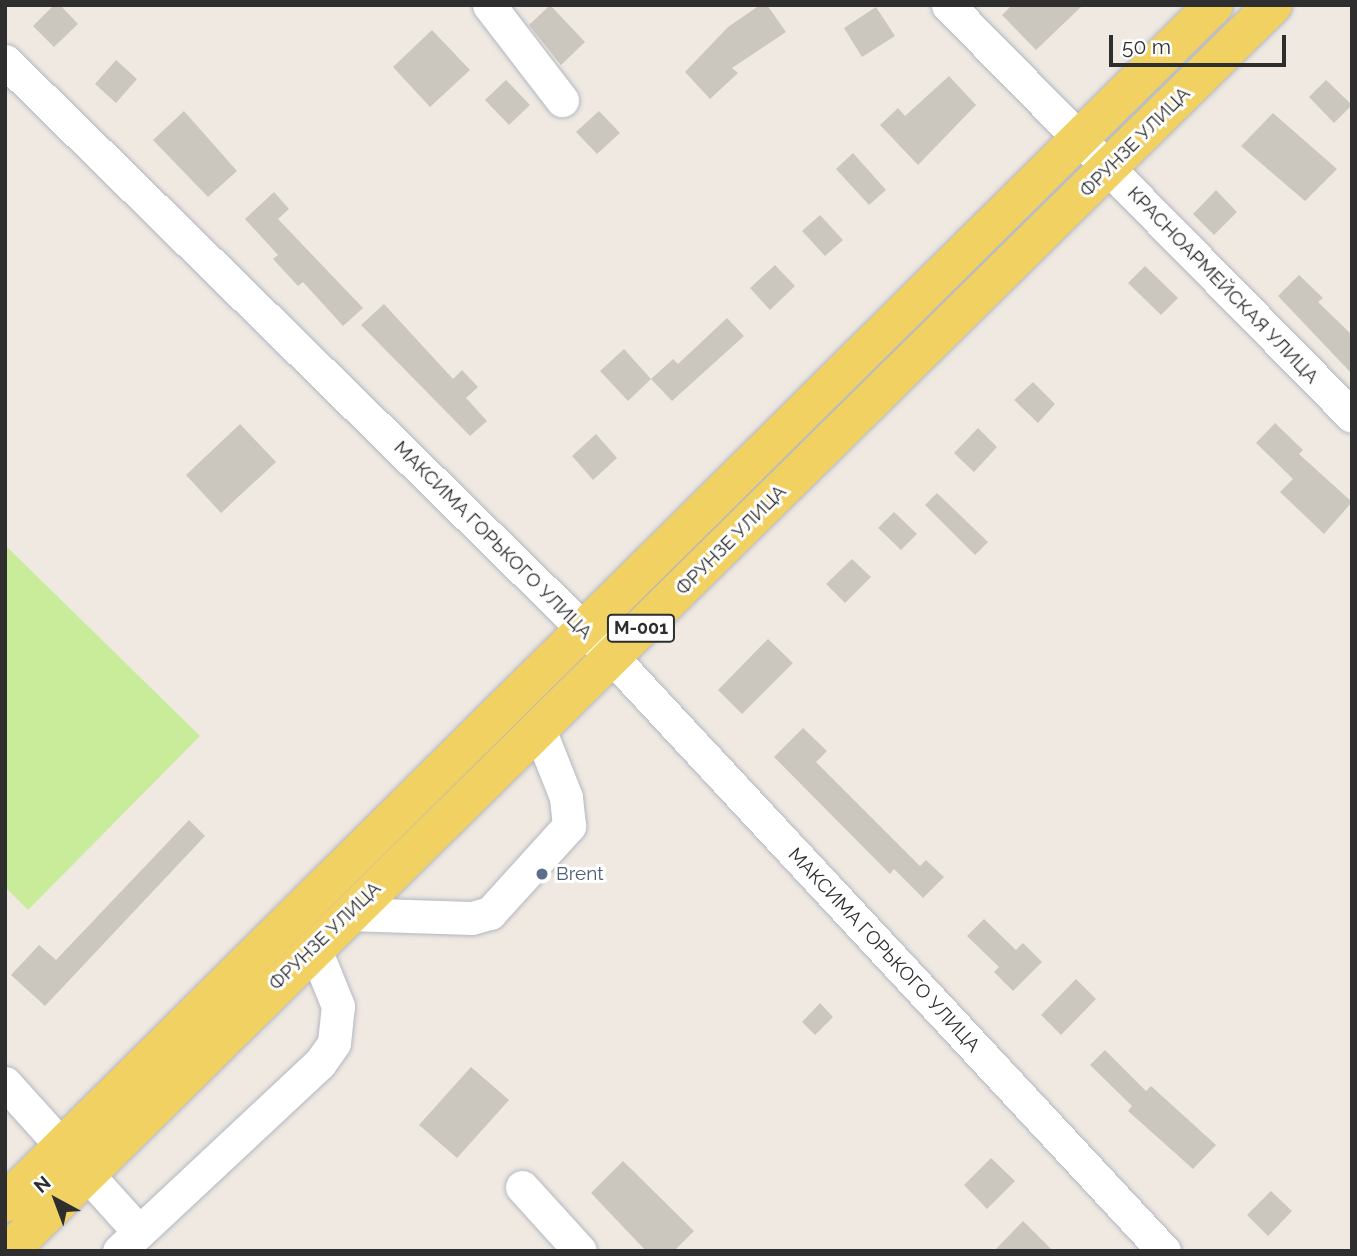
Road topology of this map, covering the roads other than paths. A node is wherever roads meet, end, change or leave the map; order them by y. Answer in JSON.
{"nodes":[{"id":1,"x":489,"y":5,"type":"edge"},
{"id":2,"x":948,"y":5,"type":"edge"},
{"id":3,"x":1214,"y":5,"type":"edge"},
{"id":4,"x":1273,"y":5,"type":"edge"},
{"id":5,"x":5,"y":61,"type":"edge"},
{"id":6,"x":562,"y":100,"type":"dead end"},
{"id":7,"x":1079,"y":139,"type":"junction"},
{"id":8,"x":1108,"y":168,"type":"junction"},
{"id":9,"x":1352,"y":416,"type":"edge"},
{"id":10,"x":599,"y":645,"type":"junction"},
{"id":11,"x":539,"y":729,"type":"junction"},
{"id":12,"x":347,"y":914,"type":"junction"},
{"id":13,"x":314,"y":947,"type":"junction"},
{"id":14,"x":5,"y":1083,"type":"edge"},
{"id":15,"x":74,"y":1159,"type":"junction"},
{"id":16,"x":522,"y":1187,"type":"dead end"},
{"id":17,"x":5,"y":1203,"type":"edge"},
{"id":18,"x":129,"y":1241,"type":"edge"},
{"id":19,"x":9,"y":1251,"type":"edge"},
{"id":20,"x":580,"y":1251,"type":"edge"},
{"id":21,"x":1164,"y":1251,"type":"edge"}],
"edges":[{"from":1,"to":6,"type":"street"},
{"from":2,"to":7,"type":"street","name":"КРАСНОАРМЕЙСКАЯ УЛИЦА"},
{"from":3,"to":7,"type":"main road","name":"ФРУНЗЕ УЛИЦА","number":"M-001"},
{"from":4,"to":8,"type":"main road","name":"ФРУНЗЕ УЛИЦА","number":"M-001"},
{"from":5,"to":10,"type":"street","name":"МАКСИМА ГОРЬКОГО УЛИЦА"},
{"from":7,"to":8,"type":"street","name":"КРАСНОАРМЕЙСКАЯ УЛИЦА"},
{"from":7,"to":10,"type":"main road","name":"ФРУНЗЕ УЛИЦА","number":"M-001"},
{"from":8,"to":9,"type":"street","name":"КРАСНОАРМЕЙСКАЯ УЛИЦА"},
{"from":8,"to":10,"type":"main road","name":"ФРУНЗЕ УЛИЦА","number":"M-001"},
{"from":10,"to":11,"type":"main road","name":"ФРУНЗЕ УЛИЦА","number":"M-001"},
{"from":10,"to":15,"type":"main road","name":"ФРУНЗЕ УЛИЦА","number":"M-001"},
{"from":10,"to":21,"type":"street","name":"МАКСИМА ГОРЬКОГО УЛИЦА"},
{"from":11,"to":12,"type":"main road","name":"ФРУНЗЕ УЛИЦА","number":"M-001"},
{"from":11,"to":12,"type":"street"},
{"from":12,"to":13,"type":"main road","name":"ФРУНЗЕ УЛИЦА","number":"M-001"},
{"from":13,"to":15,"type":"main road","name":"ФРУНЗЕ УЛИЦА","number":"M-001"},
{"from":13,"to":18,"type":"street"},
{"from":14,"to":15,"type":"street"},
{"from":15,"to":17,"type":"main road","name":"ФРУНЗЕ УЛИЦА","number":"M-001"},
{"from":15,"to":18,"type":"street"},
{"from":15,"to":19,"type":"main road","name":"ФРУНЗЕ УЛИЦА","number":"M-001"},
{"from":16,"to":20,"type":"street"}]}
